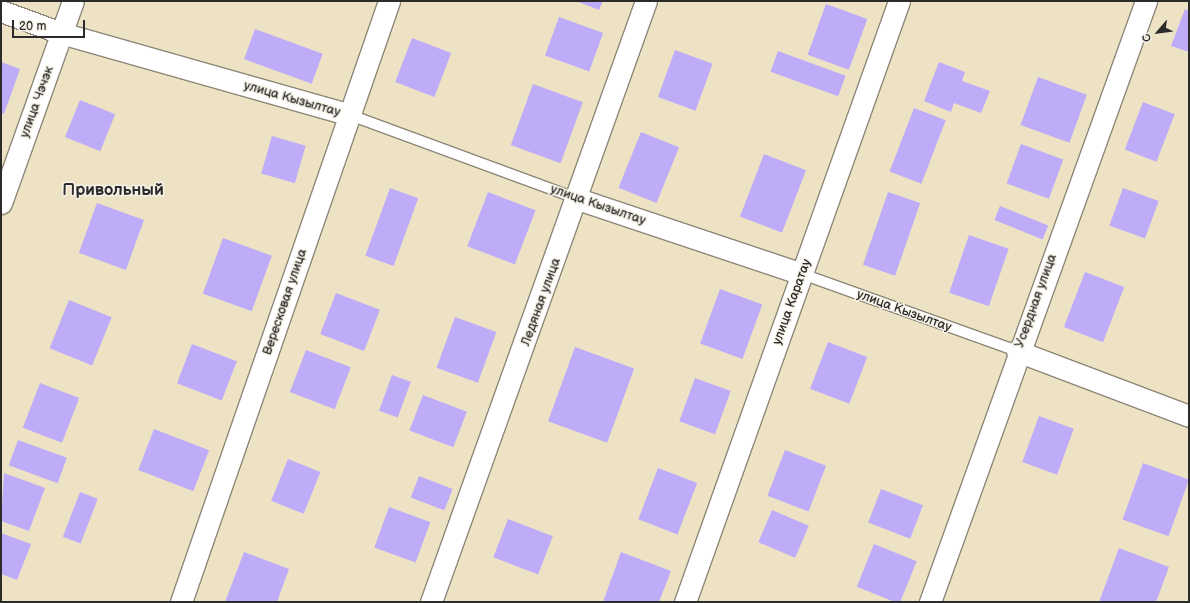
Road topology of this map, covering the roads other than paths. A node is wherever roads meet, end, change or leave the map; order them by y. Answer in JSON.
{"nodes":[{"id":1,"x":73,"y":1,"type":"edge"},
{"id":2,"x":389,"y":1,"type":"edge"},
{"id":3,"x":646,"y":1,"type":"edge"},
{"id":4,"x":899,"y":1,"type":"edge"},
{"id":5,"x":1146,"y":1,"type":"edge"},
{"id":6,"x":1,"y":12,"type":"edge"},
{"id":7,"x":61,"y":33,"type":"junction"},
{"id":8,"x":350,"y":115,"type":"junction"},
{"id":9,"x":578,"y":199,"type":"junction"},
{"id":10,"x":1,"y":203,"type":"edge"},
{"id":11,"x":802,"y":274,"type":"junction"},
{"id":12,"x":1017,"y":351,"type":"junction"},
{"id":13,"x":1189,"y":416,"type":"edge"},
{"id":14,"x":181,"y":602,"type":"edge"},
{"id":15,"x":431,"y":602,"type":"edge"},
{"id":16,"x":685,"y":602,"type":"edge"},
{"id":17,"x":930,"y":602,"type":"edge"}],
"edges":[{"from":1,"to":7,"type":"street","name":"улица Чэчэк"},
{"from":2,"to":8,"type":"street","name":"Вересковая улица"},
{"from":3,"to":9,"type":"street","name":"Ледяная улица"},
{"from":4,"to":11,"type":"street","name":"улица Каратау"},
{"from":5,"to":12,"type":"street","name":"Усердная улица"},
{"from":6,"to":7,"type":"street","name":"улица Кызылтау"},
{"from":7,"to":8,"type":"street","name":"улица Кызылтау"},
{"from":7,"to":10,"type":"street","name":"улица Чэчэк"},
{"from":8,"to":9,"type":"lane","name":"улица Кызылтау"},
{"from":8,"to":14,"type":"street","name":"Вересковая улица"},
{"from":9,"to":11,"type":"street","name":"улица Кызылтау"},
{"from":9,"to":15,"type":"street","name":"Ледяная улица"},
{"from":11,"to":12,"type":"lane","name":"улица Кызылтау"},
{"from":11,"to":16,"type":"street","name":"улица Каратау"},
{"from":12,"to":13,"type":"street","name":"улица Кызылтау"},
{"from":12,"to":17,"type":"street","name":"Усердная улица"}]}
